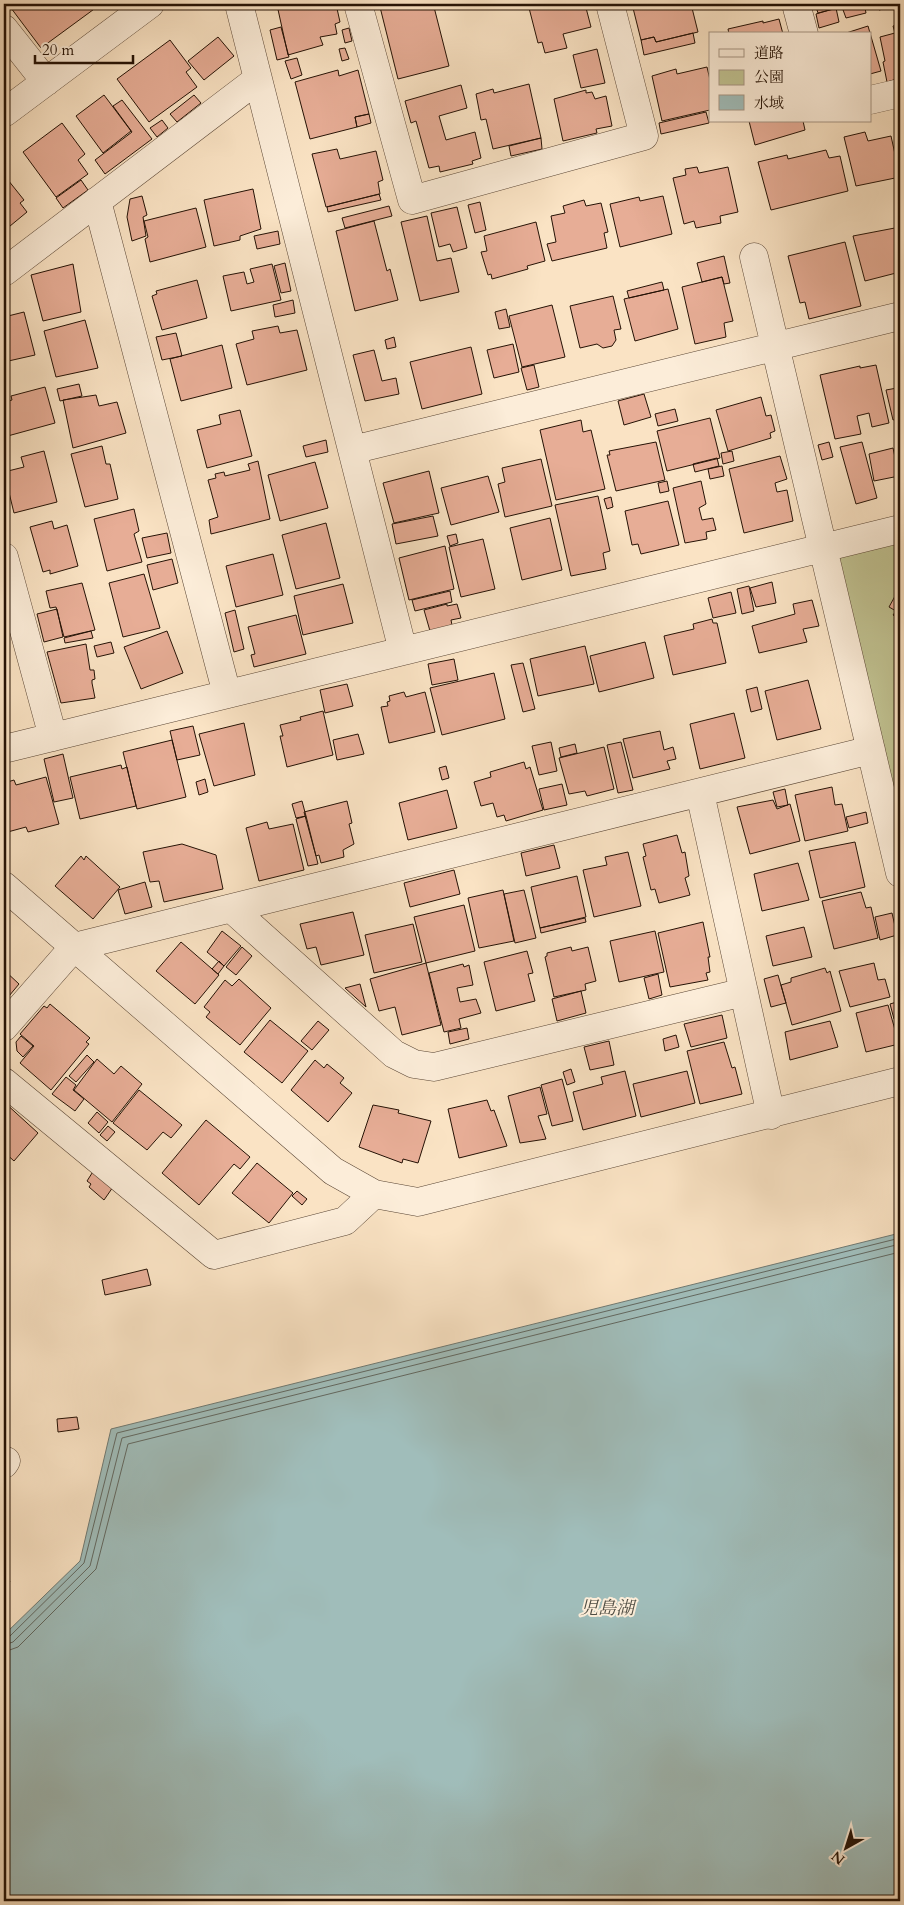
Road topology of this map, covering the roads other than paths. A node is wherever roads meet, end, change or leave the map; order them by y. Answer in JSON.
{"nodes":[{"id":1,"x":150,"y":4,"type":"edge"},
{"id":2,"x":239,"y":4,"type":"edge"},
{"id":3,"x":358,"y":4,"type":"edge"},
{"id":4,"x":610,"y":4,"type":"edge"},
{"id":5,"x":796,"y":4,"type":"edge"},
{"id":6,"x":4,"y":29,"type":"edge"},
{"id":7,"x":803,"y":32,"type":"edge"},
{"id":8,"x":258,"y":79,"type":"junction"},
{"id":9,"x":46,"y":82,"type":"junction"},
{"id":10,"x":900,"y":93,"type":"edge"},
{"id":11,"x":872,"y":100,"type":"edge"},
{"id":12,"x":4,"y":114,"type":"edge"},
{"id":13,"x":97,"y":201,"type":"junction"},
{"id":14,"x":754,"y":257,"type":"dead end"},
{"id":15,"x":4,"y":272,"type":"edge"},
{"id":16,"x":900,"y":316,"type":"edge"},
{"id":17,"x":775,"y":347,"type":"junction"},
{"id":18,"x":352,"y":450,"type":"junction"},
{"id":19,"x":900,"y":529,"type":"edge"},
{"id":20,"x":823,"y":548,"type":"junction"},
{"id":21,"x":5,"y":566,"type":"edge"},
{"id":22,"x":403,"y":651,"type":"junction"},
{"id":23,"x":227,"y":694,"type":"junction"},
{"id":24,"x":53,"y":737,"type":"junction"},
{"id":25,"x":4,"y":749,"type":"edge"},
{"id":26,"x":871,"y":750,"type":"junction"},
{"id":27,"x":700,"y":793,"type":"junction"},
{"id":28,"x":900,"y":873,"type":"edge"},
{"id":29,"x":4,"y":886,"type":"edge"},
{"id":30,"x":232,"y":909,"type":"junction"},
{"id":31,"x":74,"y":947,"type":"junction"},
{"id":32,"x":744,"y":992,"type":"junction"},
{"id":33,"x":4,"y":1027,"type":"edge"},
{"id":34,"x":900,"y":1081,"type":"edge"},
{"id":35,"x":4,"y":1082,"type":"edge"},
{"id":36,"x":771,"y":1115,"type":"junction"},
{"id":37,"x":374,"y":1194,"type":"junction"}],
"edges":[{"from":1,"to":9,"type":"street"},
{"from":2,"to":8,"type":"street"},
{"from":3,"to":4,"type":"street"},
{"from":5,"to":7,"type":"street"},
{"from":6,"to":9,"type":"street"},
{"from":8,"to":13,"type":"street"},
{"from":8,"to":18,"type":"street"},
{"from":9,"to":12,"type":"street"},
{"from":10,"to":11,"type":"street"},
{"from":13,"to":15,"type":"street"},
{"from":13,"to":23,"type":"street"},
{"from":14,"to":17,"type":"street"},
{"from":16,"to":17,"type":"street"},
{"from":17,"to":18,"type":"street"},
{"from":17,"to":20,"type":"street"},
{"from":18,"to":22,"type":"street"},
{"from":19,"to":20,"type":"street"},
{"from":20,"to":22,"type":"street"},
{"from":20,"to":26,"type":"street"},
{"from":21,"to":24,"type":"street"},
{"from":22,"to":23,"type":"street"},
{"from":23,"to":24,"type":"street"},
{"from":24,"to":25,"type":"street"},
{"from":26,"to":27,"type":"street"},
{"from":26,"to":28,"type":"street"},
{"from":27,"to":30,"type":"street"},
{"from":27,"to":32,"type":"street"},
{"from":29,"to":31,"type":"street"},
{"from":30,"to":31,"type":"street"},
{"from":30,"to":32,"type":"street"},
{"from":31,"to":33,"type":"street"},
{"from":31,"to":37,"type":"street"},
{"from":32,"to":36,"type":"street"},
{"from":34,"to":36,"type":"street"},
{"from":35,"to":37,"type":"street"},
{"from":36,"to":37,"type":"street"}]}
